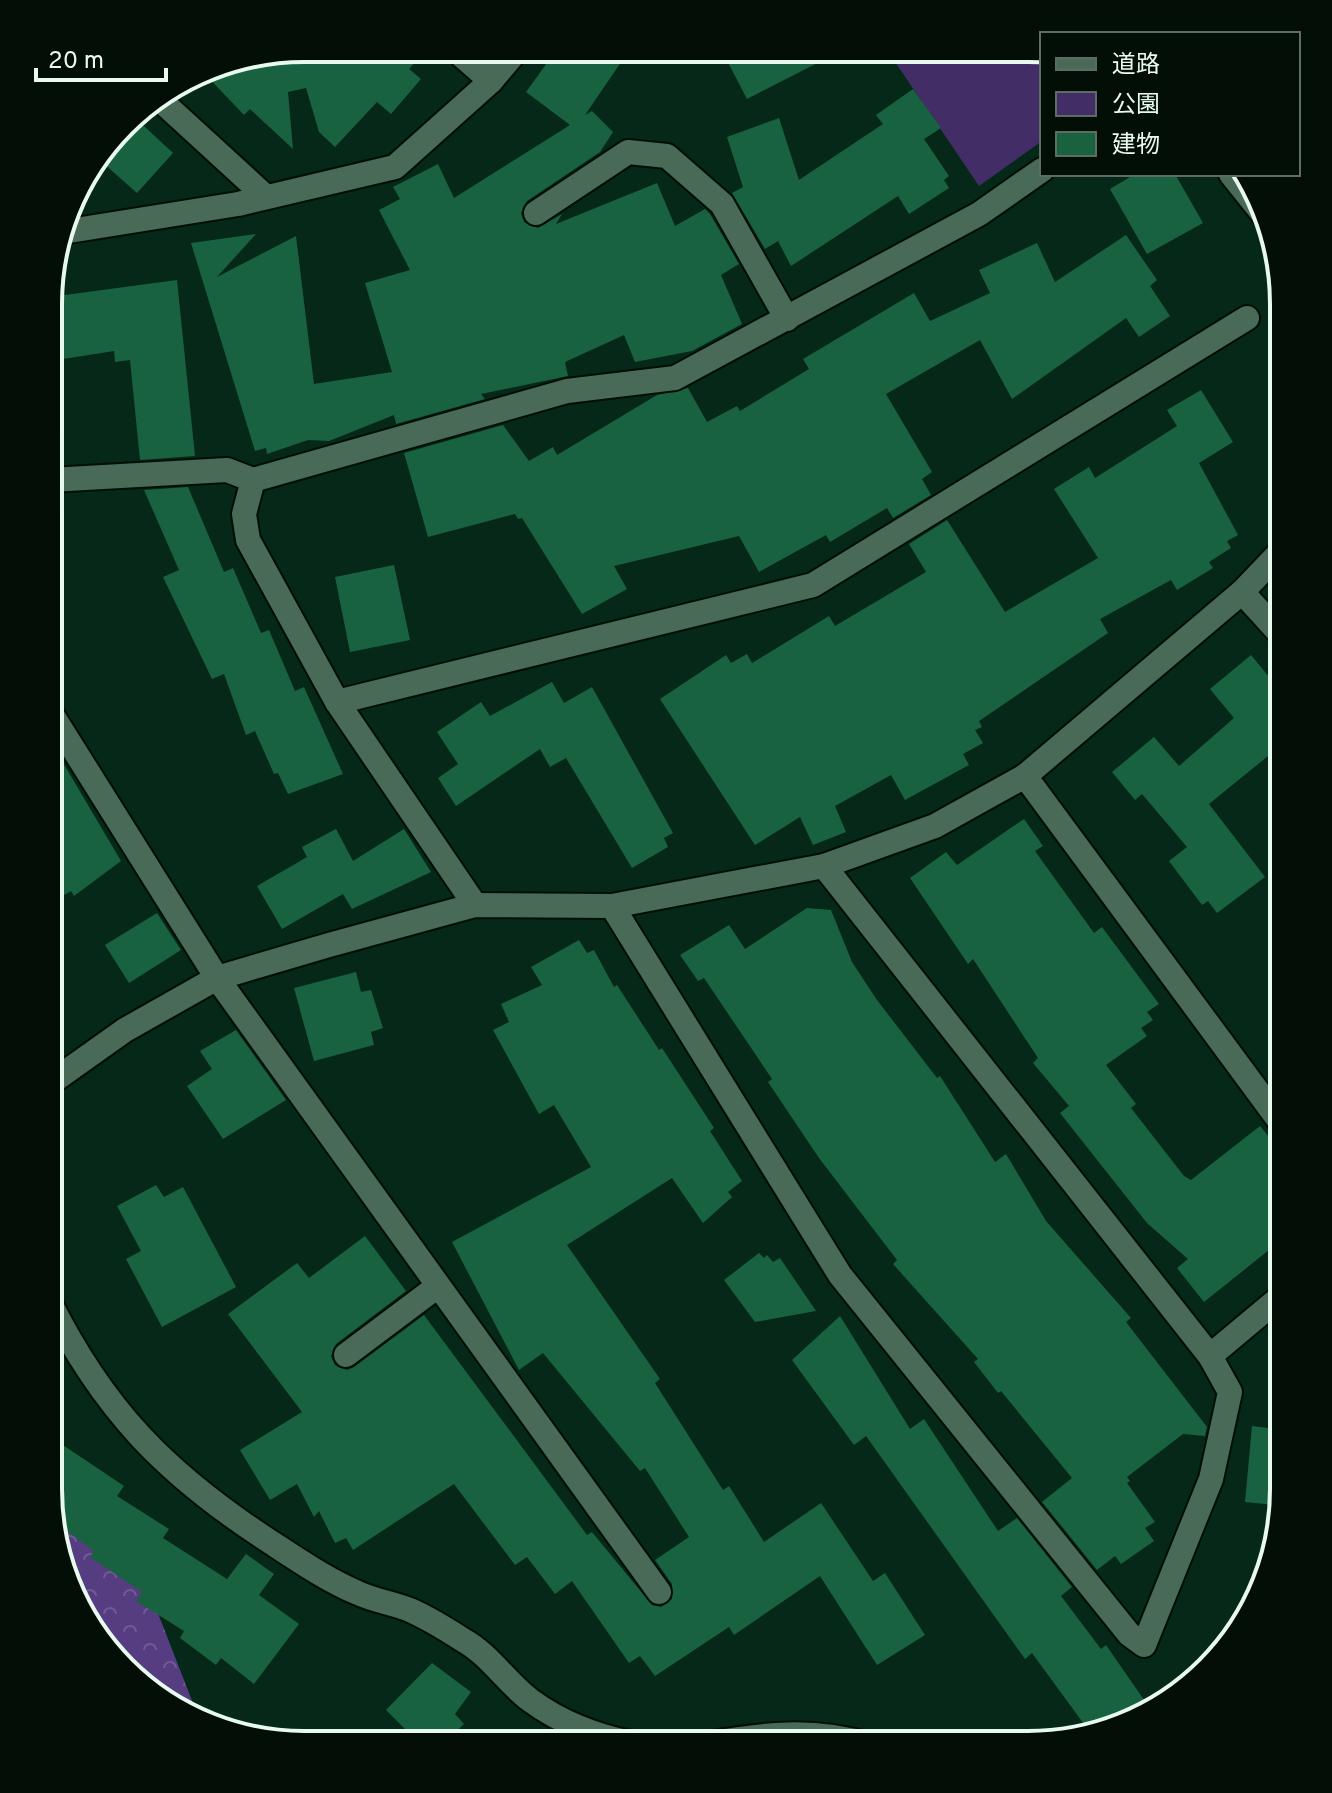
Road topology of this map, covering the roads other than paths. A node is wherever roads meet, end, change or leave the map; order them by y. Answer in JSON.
{"nodes":[{"id":1,"x":470,"y":63,"type":"edge"},
{"id":2,"x":506,"y":63,"type":"edge"},
{"id":3,"x":491,"y":81,"type":"junction"},
{"id":4,"x":166,"y":105,"type":"edge"},
{"id":5,"x":1040,"y":171,"type":"edge"},
{"id":6,"x":266,"y":197,"type":"junction"},
{"id":7,"x":536,"y":213,"type":"dead end"},
{"id":8,"x":74,"y":230,"type":"edge"},
{"id":9,"x":1247,"y":318,"type":"dead end"},
{"id":10,"x":787,"y":319,"type":"junction"},
{"id":11,"x":62,"y":479,"type":"edge"},
{"id":12,"x":253,"y":480,"type":"junction"},
{"id":13,"x":1270,"y":563,"type":"edge"},
{"id":14,"x":1242,"y":592,"type":"junction"},
{"id":15,"x":1270,"y":622,"type":"edge"},
{"id":16,"x":337,"y":702,"type":"junction"},
{"id":17,"x":62,"y":731,"type":"edge"},
{"id":18,"x":1025,"y":776,"type":"junction"},
{"id":19,"x":824,"y":866,"type":"junction"},
{"id":20,"x":475,"y":905,"type":"junction"},
{"id":21,"x":612,"y":906,"type":"junction"},
{"id":22,"x":217,"y":978,"type":"junction"},
{"id":23,"x":62,"y":1075,"type":"edge"},
{"id":24,"x":1269,"y":1107,"type":"edge"},
{"id":25,"x":438,"y":1286,"type":"junction"},
{"id":26,"x":1269,"y":1306,"type":"edge"},
{"id":27,"x":62,"y":1327,"type":"edge"},
{"id":28,"x":346,"y":1355,"type":"dead end"},
{"id":29,"x":1210,"y":1356,"type":"junction"},
{"id":30,"x":659,"y":1592,"type":"dead end"},
{"id":31,"x":586,"y":1731,"type":"edge"}],
"edges":[{"from":1,"to":3,"type":"street"},
{"from":2,"to":3,"type":"street"},
{"from":3,"to":6,"type":"street"},
{"from":4,"to":6,"type":"street"},
{"from":5,"to":10,"type":"street"},
{"from":6,"to":8,"type":"street"},
{"from":7,"to":10,"type":"street"},
{"from":9,"to":16,"type":"street"},
{"from":10,"to":12,"type":"street"},
{"from":11,"to":12,"type":"street"},
{"from":12,"to":16,"type":"street"},
{"from":13,"to":14,"type":"street"},
{"from":14,"to":15,"type":"street"},
{"from":14,"to":18,"type":"street"},
{"from":16,"to":20,"type":"street"},
{"from":17,"to":22,"type":"street"},
{"from":18,"to":19,"type":"street"},
{"from":18,"to":24,"type":"street"},
{"from":19,"to":21,"type":"street"},
{"from":19,"to":29,"type":"street"},
{"from":20,"to":21,"type":"street"},
{"from":20,"to":22,"type":"street"},
{"from":21,"to":29,"type":"street"},
{"from":22,"to":23,"type":"street"},
{"from":22,"to":25,"type":"street"},
{"from":25,"to":28,"type":"street"},
{"from":25,"to":30,"type":"street"},
{"from":26,"to":29,"type":"street"},
{"from":27,"to":31,"type":"street"}]}
